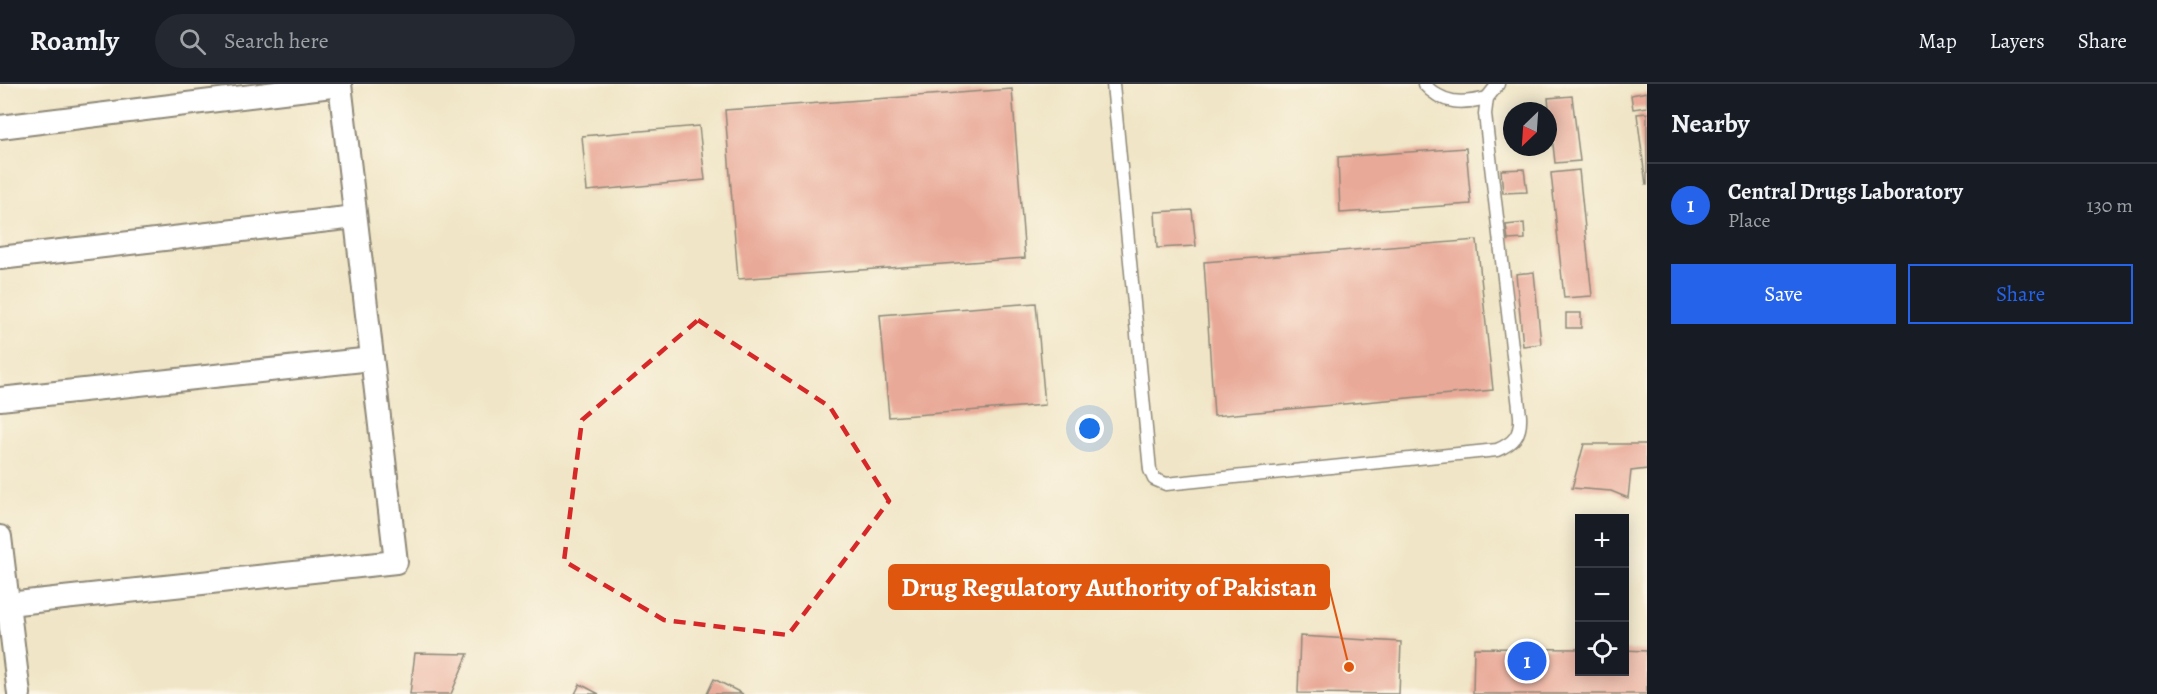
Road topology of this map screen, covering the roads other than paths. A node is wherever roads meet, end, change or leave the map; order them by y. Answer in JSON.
{"nodes":[{"id":1,"x":340,"y":84,"type":"edge"},
{"id":2,"x":1113,"y":84,"type":"edge"},
{"id":3,"x":1424,"y":84,"type":"edge"},
{"id":4,"x":1498,"y":84,"type":"edge"},
{"id":5,"x":1487,"y":98,"type":"junction"},
{"id":6,"x":0,"y":128,"type":"edge"},
{"id":7,"x":355,"y":217,"type":"junction"},
{"id":8,"x":0,"y":258,"type":"edge"},
{"id":9,"x":372,"y":359,"type":"junction"},
{"id":10,"x":0,"y":399,"type":"edge"},
{"id":11,"x":0,"y":537,"type":"edge"},
{"id":12,"x":8,"y":604,"type":"junction"},
{"id":13,"x":19,"y":694,"type":"edge"}],
"edges":[{"from":1,"to":6,"type":"street"},
{"from":1,"to":7,"type":"street"},
{"from":2,"to":5,"type":"lane"},
{"from":3,"to":5,"type":"lane"},
{"from":4,"to":5,"type":"lane"},
{"from":7,"to":8,"type":"street"},
{"from":7,"to":9,"type":"street"},
{"from":9,"to":10,"type":"street"},
{"from":9,"to":12,"type":"street"},
{"from":11,"to":12,"type":"street"},
{"from":12,"to":13,"type":"street"}]}
